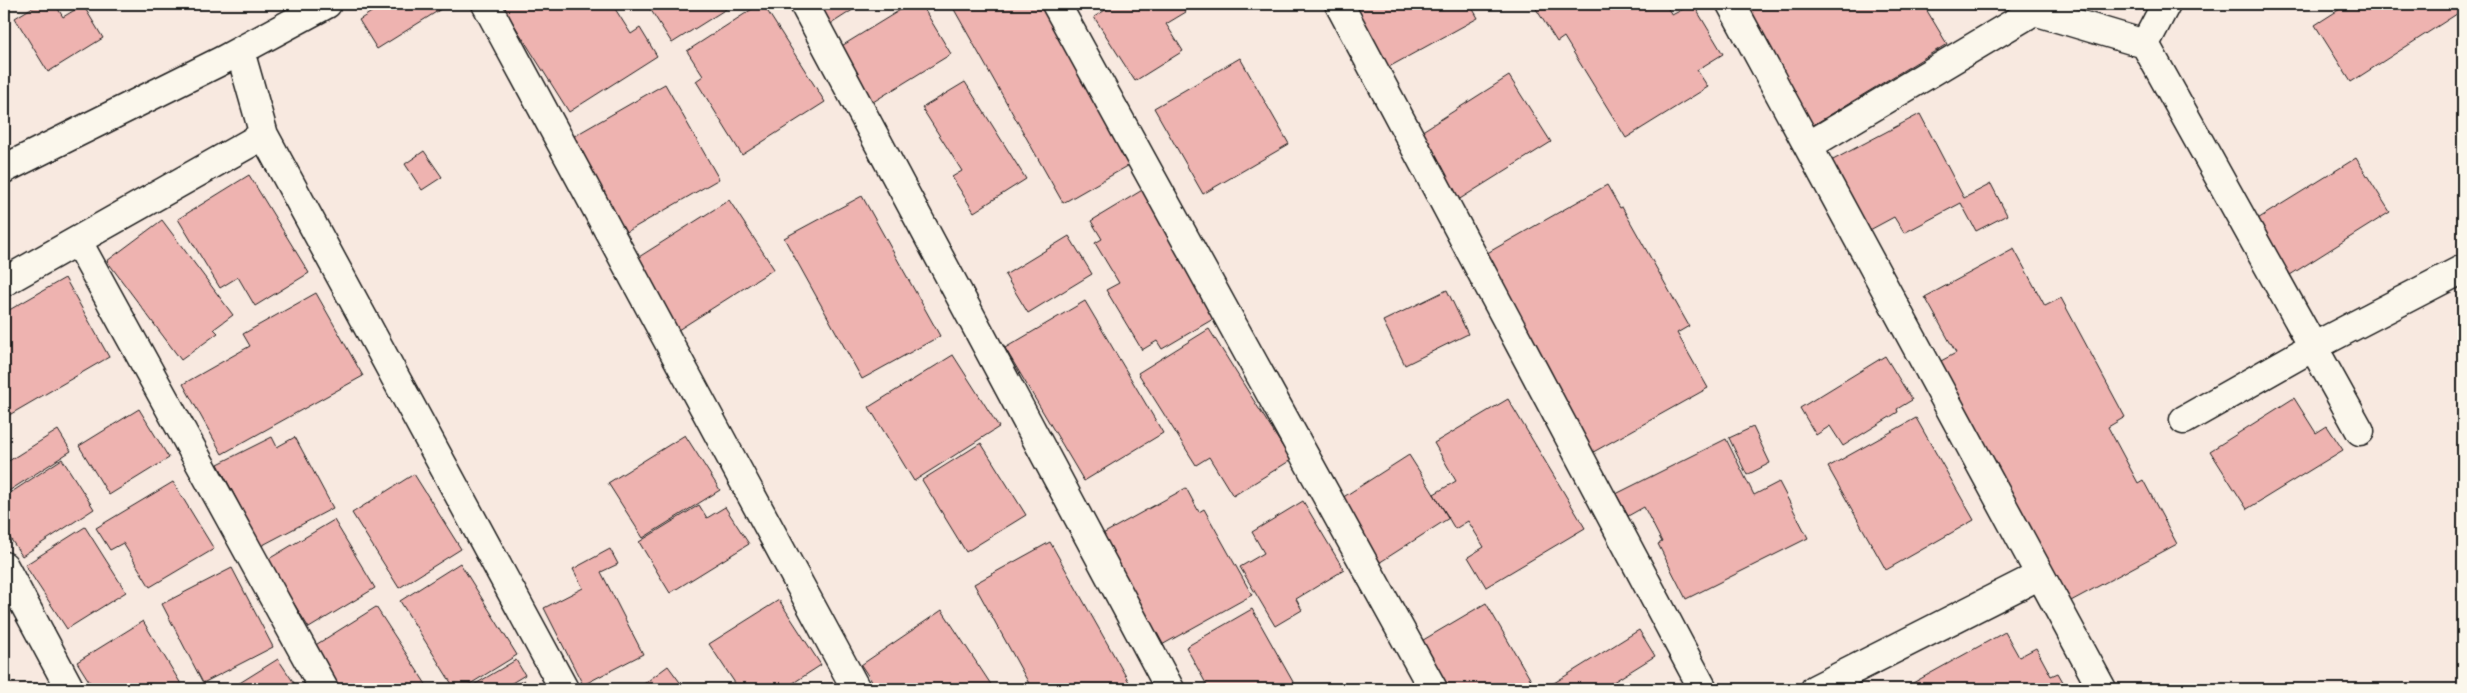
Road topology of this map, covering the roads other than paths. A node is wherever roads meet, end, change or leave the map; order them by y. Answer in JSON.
{"nodes":[{"id":1,"x":327,"y":4,"type":"edge"},
{"id":2,"x":486,"y":4,"type":"edge"},
{"id":3,"x":804,"y":4,"type":"edge"},
{"id":4,"x":1056,"y":4,"type":"edge"},
{"id":5,"x":1339,"y":4,"type":"edge"},
{"id":6,"x":1731,"y":4,"type":"edge"},
{"id":7,"x":2166,"y":4,"type":"edge"},
{"id":8,"x":2035,"y":7,"type":"edge"},
{"id":9,"x":2145,"y":44,"type":"junction"},
{"id":10,"x":240,"y":51,"type":"junction"},
{"id":11,"x":264,"y":135,"type":"junction"},
{"id":12,"x":1808,"y":146,"type":"junction"},
{"id":13,"x":4,"y":169,"type":"edge"},
{"id":14,"x":78,"y":242,"type":"junction"},
{"id":15,"x":2463,"y":269,"type":"edge"},
{"id":16,"x":4,"y":282,"type":"edge"},
{"id":17,"x":2313,"y":347,"type":"junction"},
{"id":18,"x":2184,"y":420,"type":"dead end"},
{"id":19,"x":2360,"y":431,"type":"dead end"},
{"id":20,"x":4,"y":566,"type":"edge"},
{"id":21,"x":2040,"y":576,"type":"junction"},
{"id":22,"x":70,"y":689,"type":"edge"},
{"id":23,"x":324,"y":689,"type":"edge"},
{"id":24,"x":564,"y":689,"type":"edge"},
{"id":25,"x":856,"y":689,"type":"edge"},
{"id":26,"x":1170,"y":689,"type":"edge"},
{"id":27,"x":1433,"y":689,"type":"edge"},
{"id":28,"x":1703,"y":689,"type":"edge"},
{"id":29,"x":1814,"y":689,"type":"edge"},
{"id":30,"x":2102,"y":689,"type":"edge"}],
"edges":[{"from":1,"to":10,"type":"street"},
{"from":2,"to":25,"type":"street"},
{"from":3,"to":26,"type":"street"},
{"from":4,"to":27,"type":"street"},
{"from":5,"to":28,"type":"street"},
{"from":6,"to":12,"type":"street"},
{"from":7,"to":9,"type":"street"},
{"from":8,"to":9,"type":"street"},
{"from":8,"to":12,"type":"street"},
{"from":9,"to":17,"type":"street"},
{"from":10,"to":11,"type":"street"},
{"from":10,"to":13,"type":"street"},
{"from":11,"to":14,"type":"street"},
{"from":11,"to":24,"type":"street"},
{"from":12,"to":21,"type":"street"},
{"from":14,"to":16,"type":"street"},
{"from":14,"to":23,"type":"street"},
{"from":15,"to":17,"type":"street"},
{"from":17,"to":18,"type":"street"},
{"from":17,"to":19,"type":"street"},
{"from":20,"to":22,"type":"street"},
{"from":21,"to":29,"type":"street"},
{"from":21,"to":30,"type":"street"}]}
